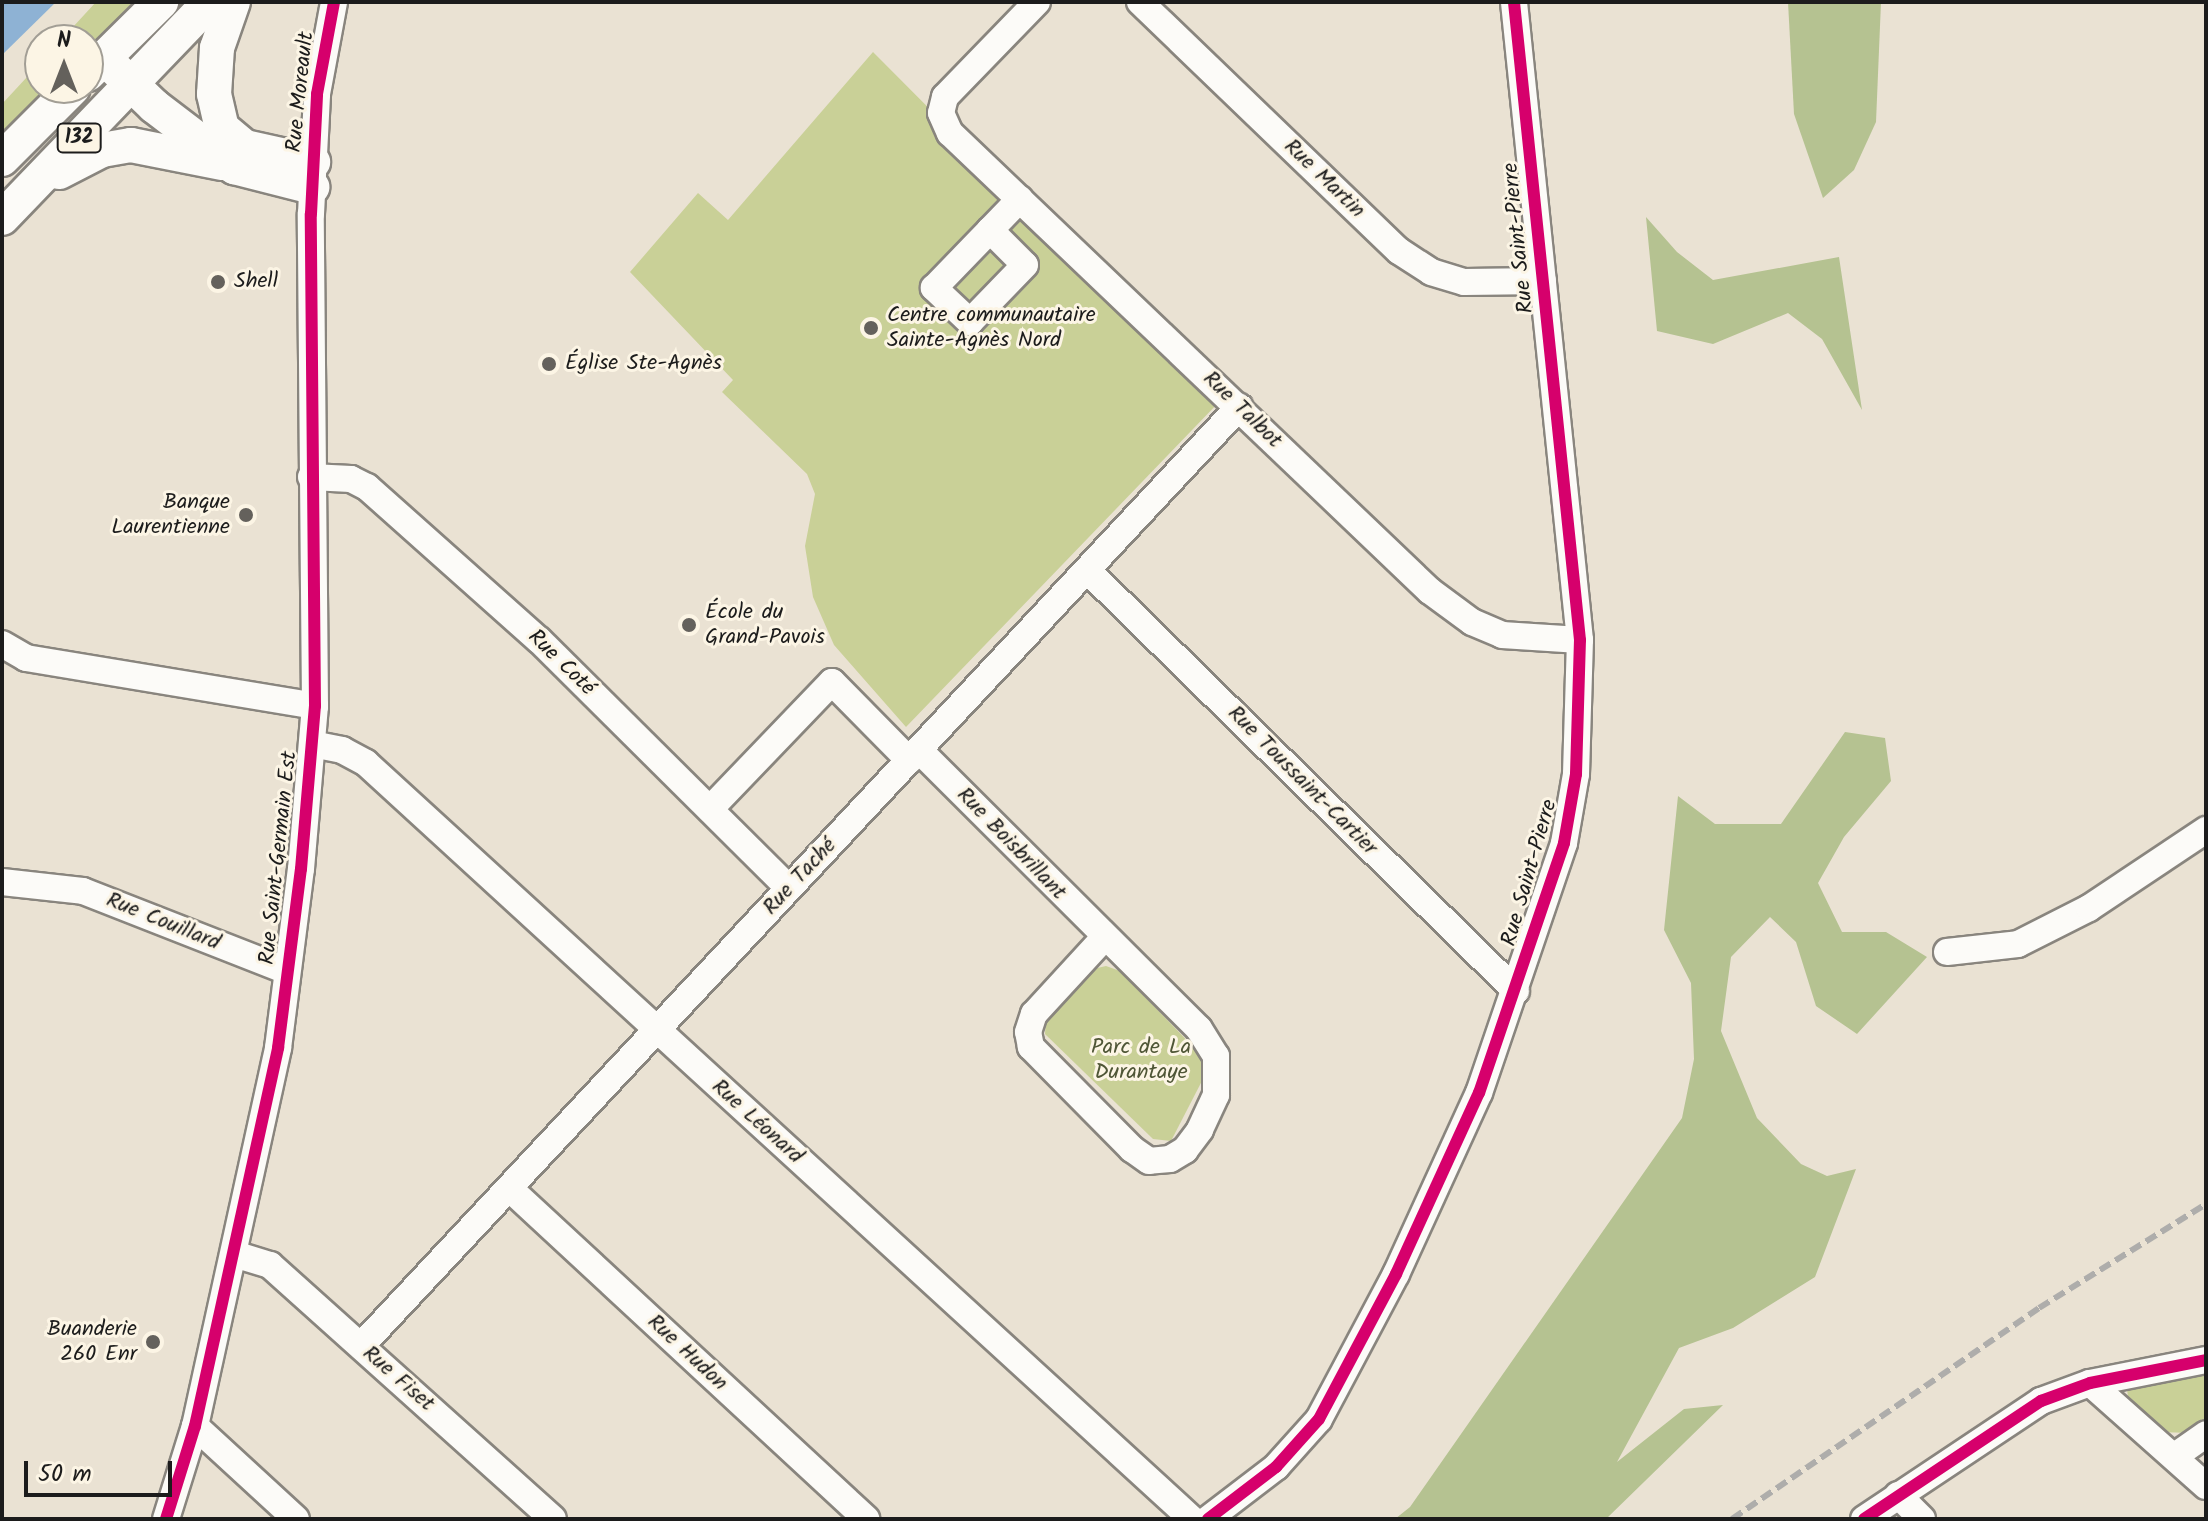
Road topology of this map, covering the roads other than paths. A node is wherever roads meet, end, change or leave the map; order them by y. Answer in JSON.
{"nodes":[{"id":1,"x":161,"y":2,"type":"edge"},
{"id":2,"x":210,"y":2,"type":"edge"},
{"id":3,"x":233,"y":2,"type":"edge"},
{"id":4,"x":334,"y":2,"type":"edge"},
{"id":5,"x":1037,"y":2,"type":"edge"},
{"id":6,"x":1140,"y":2,"type":"edge"},
{"id":7,"x":1514,"y":2,"type":"edge"},
{"id":8,"x":104,"y":58,"type":"edge"},
{"id":9,"x":104,"y":71,"type":"edge"},
{"id":10,"x":129,"y":85,"type":"junction"},
{"id":11,"x":57,"y":104,"type":"edge"},
{"id":12,"x":240,"y":157,"type":"junction"},
{"id":13,"x":2,"y":159,"type":"edge"},
{"id":14,"x":313,"y":174,"type":"junction"},
{"id":15,"x":28,"y":190,"type":"junction"},
{"id":16,"x":1020,"y":199,"type":"junction"},
{"id":17,"x":2,"y":218,"type":"edge"},
{"id":18,"x":990,"y":230,"type":"dead end"},
{"id":19,"x":1543,"y":281,"type":"junction"},
{"id":20,"x":1239,"y":407,"type":"junction"},
{"id":21,"x":311,"y":477,"type":"junction"},
{"id":22,"x":1087,"y":570,"type":"junction"},
{"id":23,"x":1580,"y":640,"type":"junction"},
{"id":24,"x":2,"y":644,"type":"edge"},
{"id":25,"x":315,"y":706,"type":"junction"},
{"id":26,"x":312,"y":744,"type":"junction"},
{"id":27,"x":914,"y":755,"type":"junction"},
{"id":28,"x":710,"y":809,"type":"junction"},
{"id":29,"x":2206,"y":830,"type":"edge"},
{"id":30,"x":2,"y":882,"type":"edge"},
{"id":31,"x":789,"y":888,"type":"junction"},
{"id":32,"x":1103,"y":939,"type":"junction"},
{"id":33,"x":1947,"y":952,"type":"dead end"},
{"id":34,"x":287,"y":971,"type":"junction"},
{"id":35,"x":1516,"y":991,"type":"junction"},
{"id":36,"x":656,"y":1030,"type":"junction"},
{"id":37,"x":509,"y":1188,"type":"junction"},
{"id":38,"x":234,"y":1254,"type":"junction"},
{"id":39,"x":361,"y":1346,"type":"junction"},
{"id":40,"x":2206,"y":1360,"type":"edge"},
{"id":41,"x":2090,"y":1383,"type":"junction"},
{"id":42,"x":195,"y":1426,"type":"junction"},
{"id":43,"x":2206,"y":1434,"type":"edge"},
{"id":44,"x":2175,"y":1456,"type":"junction"},
{"id":45,"x":2206,"y":1486,"type":"edge"},
{"id":46,"x":1898,"y":1495,"type":"junction"},
{"id":47,"x":166,"y":1519,"type":"edge"},
{"id":48,"x":296,"y":1519,"type":"edge"},
{"id":49,"x":553,"y":1519,"type":"edge"},
{"id":50,"x":866,"y":1519,"type":"edge"},
{"id":51,"x":1192,"y":1519,"type":"edge"},
{"id":52,"x":1208,"y":1519,"type":"edge"},
{"id":53,"x":1864,"y":1519,"type":"edge"},
{"id":54,"x":1922,"y":1519,"type":"edge"}],
"edges":[{"from":1,"to":8,"type":"main road"},
{"from":2,"to":10,"type":"main road","number":"132"},
{"from":3,"to":12,"type":"main road"},
{"from":4,"to":14,"type":"street","name":"Rue Moreault"},
{"from":5,"to":16,"type":"street","name":"Rue Talbot"},
{"from":6,"to":19,"type":"street","name":"Rue Martin"},
{"from":7,"to":19,"type":"street","name":"Rue Saint-Pierre"},
{"from":9,"to":10,"type":"main road"},
{"from":10,"to":12,"type":"main road"},
{"from":10,"to":15,"type":"main road","number":"132"},
{"from":11,"to":13,"type":"main road","number":"132"},
{"from":12,"to":14,"type":"main road"},
{"from":12,"to":15,"type":"main road"},
{"from":14,"to":21,"type":"street","name":"Rue Saint-Germain Est"},
{"from":15,"to":17,"type":"main road","number":"132"},
{"from":16,"to":18,"type":"street"},
{"from":16,"to":20,"type":"street","name":"Rue Talbot"},
{"from":19,"to":23,"type":"street","name":"Rue Saint-Pierre"},
{"from":20,"to":22,"type":"street","name":"Rue Taché"},
{"from":20,"to":23,"type":"street","name":"Rue Talbot"},
{"from":21,"to":25,"type":"street","name":"Rue Saint-Germain Est"},
{"from":21,"to":28,"type":"street","name":"Rue Coté"},
{"from":22,"to":27,"type":"street","name":"Rue Taché"},
{"from":22,"to":35,"type":"street","name":"Rue Toussaint-Cartier"},
{"from":23,"to":35,"type":"street","name":"Rue Saint-Pierre"},
{"from":24,"to":25,"type":"street"},
{"from":25,"to":26,"type":"street","name":"Rue Saint-Germain Est"},
{"from":26,"to":34,"type":"street","name":"Rue Saint-Germain Est"},
{"from":26,"to":36,"type":"street","name":"Rue Léonard"},
{"from":27,"to":28,"type":"street","name":"Rue Boisbrillant"},
{"from":27,"to":31,"type":"street","name":"Rue Taché"},
{"from":27,"to":32,"type":"street","name":"Rue Boisbrillant"},
{"from":28,"to":31,"type":"street","name":"Rue Coté"},
{"from":29,"to":33,"type":"street"},
{"from":30,"to":34,"type":"street","name":"Rue Couillard"},
{"from":31,"to":36,"type":"street","name":"Rue Taché"},
{"from":32,"to":32,"type":"street","name":"Rue Boisbrillant"},
{"from":34,"to":38,"type":"street","name":"Rue Saint-Germain Est"},
{"from":35,"to":52,"type":"street","name":"Rue Saint-Pierre"},
{"from":36,"to":37,"type":"street","name":"Rue Taché"},
{"from":36,"to":51,"type":"street","name":"Rue Léonard"},
{"from":37,"to":39,"type":"street","name":"Rue Taché"},
{"from":37,"to":50,"type":"street","name":"Rue Hudon"},
{"from":38,"to":39,"type":"street","name":"Rue Fiset"},
{"from":38,"to":42,"type":"street","name":"Rue Saint-Germain Est"},
{"from":39,"to":49,"type":"street","name":"Rue Fiset"},
{"from":40,"to":41,"type":"street"},
{"from":41,"to":44,"type":"street"},
{"from":41,"to":46,"type":"street"},
{"from":42,"to":47,"type":"street","name":"Rue Saint-Germain Est"},
{"from":42,"to":48,"type":"street"},
{"from":43,"to":44,"type":"street"},
{"from":44,"to":45,"type":"street"},
{"from":46,"to":53,"type":"street"},
{"from":46,"to":54,"type":"street"}]}
